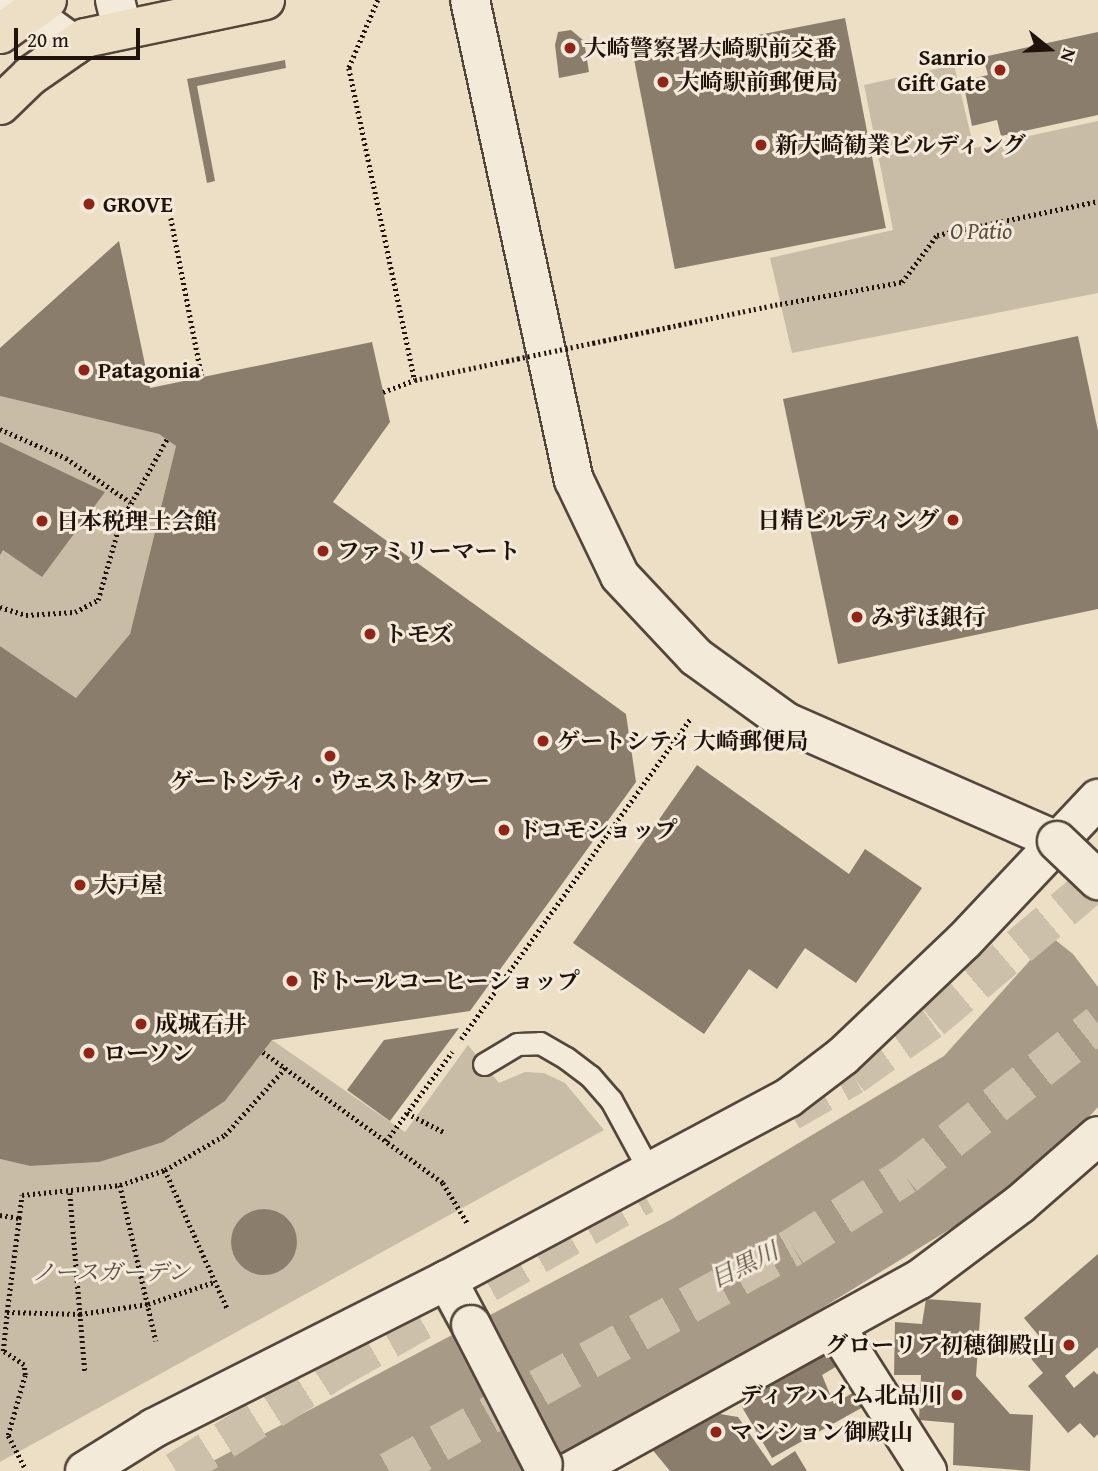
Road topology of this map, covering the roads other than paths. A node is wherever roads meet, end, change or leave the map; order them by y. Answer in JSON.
{"nodes":[{"id":1,"x":265,"y":0,"type":"edge"},
{"id":2,"x":470,"y":0,"type":"edge"},
{"id":3,"x":19,"y":12,"type":"edge"},
{"id":4,"x":119,"y":14,"type":"edge"},
{"id":5,"x":74,"y":45,"type":"junction"},
{"id":6,"x":0,"y":105,"type":"edge"},
{"id":7,"x":1098,"y":799,"type":"edge"},
{"id":8,"x":1057,"y":841,"type":"junction"},
{"id":9,"x":1098,"y":880,"type":"edge"},
{"id":10,"x":484,"y":1063,"type":"dead end"},
{"id":11,"x":1098,"y":1136,"type":"edge"},
{"id":12,"x":650,"y":1172,"type":"junction"},
{"id":13,"x":447,"y":1280,"type":"junction"},
{"id":14,"x":835,"y":1326,"type":"junction"},
{"id":15,"x":554,"y":1469,"type":"edge"},
{"id":16,"x":85,"y":1471,"type":"edge"},
{"id":17,"x":927,"y":1471,"type":"edge"}],
"edges":[{"from":1,"to":4,"type":"main road"},
{"from":2,"to":8,"type":"street"},
{"from":3,"to":5,"type":"street"},
{"from":4,"to":5,"type":"main road"},
{"from":5,"to":6,"type":"main road"},
{"from":7,"to":8,"type":"street"},
{"from":8,"to":9,"type":"street","bridge":true},
{"from":8,"to":12,"type":"street"},
{"from":10,"to":12,"type":"lane"},
{"from":11,"to":14,"type":"street"},
{"from":12,"to":13,"type":"street"},
{"from":13,"to":15,"type":"street","bridge":true},
{"from":13,"to":16,"type":"street"},
{"from":14,"to":15,"type":"street"},
{"from":14,"to":17,"type":"street"}]}
